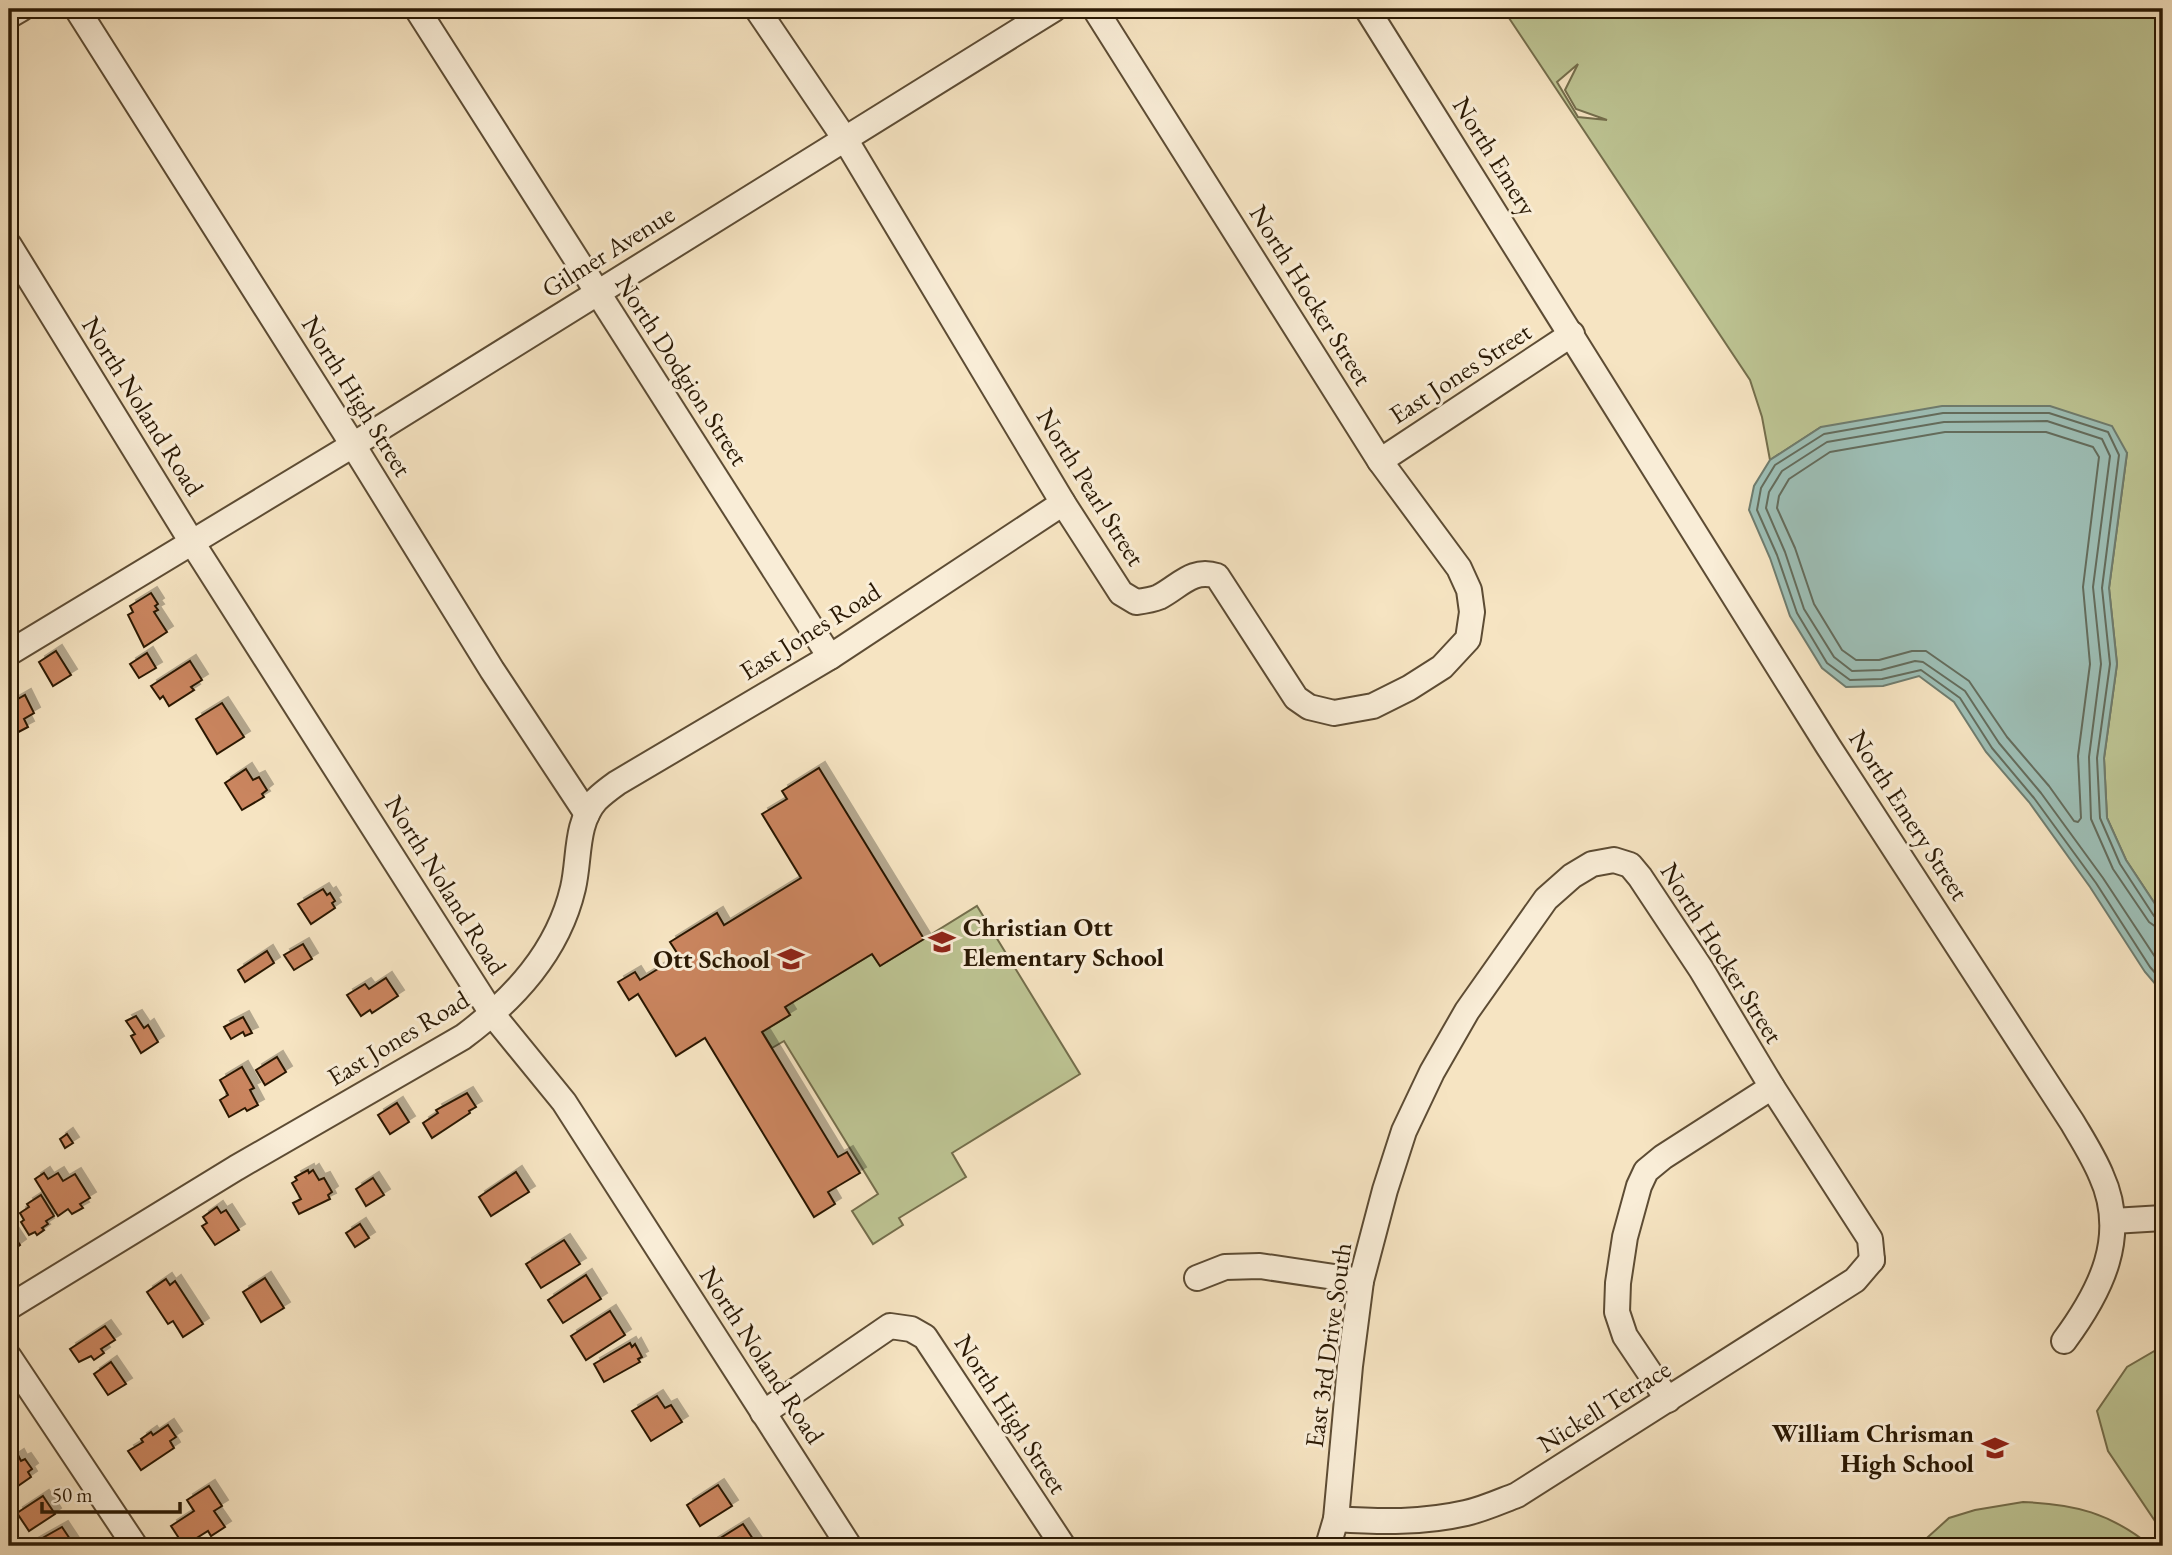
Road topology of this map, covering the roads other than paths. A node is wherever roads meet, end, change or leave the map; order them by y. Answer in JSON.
{"nodes":[{"id":1,"x":21,"y":9,"type":"edge"},
{"id":2,"x":77,"y":9,"type":"edge"},
{"id":3,"x":416,"y":9,"type":"edge"},
{"id":4,"x":757,"y":9,"type":"edge"},
{"id":5,"x":1054,"y":9,"type":"edge"},
{"id":6,"x":1095,"y":9,"type":"edge"},
{"id":7,"x":1367,"y":9,"type":"edge"},
{"id":8,"x":9,"y":16,"type":"edge"},
{"id":9,"x":845,"y":139,"type":"junction"},
{"id":10,"x":9,"y":245,"type":"edge"},
{"id":11,"x":16,"y":276,"type":"edge"},
{"id":12,"x":597,"y":293,"type":"junction"},
{"id":13,"x":1572,"y":334,"type":"junction"},
{"id":14,"x":354,"y":445,"type":"junction"},
{"id":15,"x":1380,"y":461,"type":"junction"},
{"id":16,"x":1063,"y":503,"type":"junction"},
{"id":17,"x":193,"y":544,"type":"junction"},
{"id":18,"x":1472,"y":612,"type":"joint"},
{"id":19,"x":9,"y":653,"type":"edge"},
{"id":20,"x":830,"y":657,"type":"junction"},
{"id":21,"x":587,"y":814,"type":"junction"},
{"id":22,"x":1614,"y":860,"type":"joint"},
{"id":23,"x":493,"y":1015,"type":"junction"},
{"id":24,"x":1772,"y":1087,"type":"junction"},
{"id":25,"x":2163,"y":1218,"type":"edge"},
{"id":26,"x":2113,"y":1221,"type":"junction"},
{"id":27,"x":1880,"y":1262,"type":"joint"},
{"id":28,"x":1197,"y":1278,"type":"dead end"},
{"id":29,"x":1361,"y":1280,"type":"junction"},
{"id":30,"x":9,"y":1307,"type":"edge"},
{"id":31,"x":2064,"y":1340,"type":"dead end"},
{"id":32,"x":9,"y":1357,"type":"edge"},
{"id":33,"x":1668,"y":1400,"type":"junction"},
{"id":34,"x":764,"y":1413,"type":"junction"},
{"id":35,"x":1336,"y":1519,"type":"junction"},
{"id":36,"x":135,"y":1546,"type":"edge"},
{"id":37,"x":849,"y":1546,"type":"edge"},
{"id":38,"x":1063,"y":1546,"type":"edge"},
{"id":39,"x":1328,"y":1546,"type":"edge"}],
"edges":[{"from":1,"to":8,"type":"street"},
{"from":2,"to":14,"type":"street","name":"North High Street"},
{"from":3,"to":12,"type":"street","name":"North Dodgion Street"},
{"from":4,"to":9,"type":"street","name":"North Pearl Street"},
{"from":5,"to":9,"type":"street","name":"Gilmer Avenue"},
{"from":6,"to":15,"type":"street","name":"North Hocker Street"},
{"from":7,"to":13,"type":"street","name":"North Emery"},
{"from":9,"to":12,"type":"street","name":"Gilmer Avenue"},
{"from":9,"to":16,"type":"street","name":"North Pearl Street"},
{"from":10,"to":11,"type":"street","name":"North Noland Road"},
{"from":11,"to":17,"type":"street","name":"North Noland Road"},
{"from":12,"to":14,"type":"street","name":"Gilmer Avenue"},
{"from":12,"to":20,"type":"street","name":"North Dodgion Street"},
{"from":13,"to":15,"type":"street","name":"East Jones Street"},
{"from":13,"to":26,"type":"street","name":"North Emery Street"},
{"from":14,"to":17,"type":"street","name":"Gilmer Avenue"},
{"from":14,"to":21,"type":"street","name":"North High Street"},
{"from":15,"to":18,"type":"street","name":"North Hocker Street"},
{"from":16,"to":18,"type":"street","name":"North Pearl Street"},
{"from":16,"to":20,"type":"street","name":"East Jones Road"},
{"from":17,"to":19,"type":"street","name":"Gilmer Avenue"},
{"from":17,"to":23,"type":"street","name":"North Noland Road"},
{"from":20,"to":21,"type":"street","name":"East Jones Road"},
{"from":21,"to":23,"type":"street","name":"East Jones Road"},
{"from":22,"to":24,"type":"street","name":"North Hocker Street"},
{"from":22,"to":29,"type":"street","name":"East 3rd Drive South"},
{"from":23,"to":30,"type":"street","name":"East Jones Road"},
{"from":23,"to":34,"type":"street","name":"North Noland Road"},
{"from":24,"to":27,"type":"street","name":"North Hocker Street"},
{"from":24,"to":33,"type":"street"},
{"from":25,"to":26,"type":"street"},
{"from":26,"to":31,"type":"street","name":"North Emery Street"},
{"from":27,"to":33,"type":"street","name":"Nickell Terrace"},
{"from":28,"to":29,"type":"street"},
{"from":29,"to":35,"type":"street","name":"East 3rd Drive South"},
{"from":32,"to":36,"type":"street"},
{"from":33,"to":35,"type":"street","name":"Nickell Terrace"},
{"from":34,"to":37,"type":"street","name":"North Noland Road"},
{"from":34,"to":38,"type":"street","name":"North High Street"},
{"from":35,"to":39,"type":"street","name":"East 3rd Drive South"}]}
